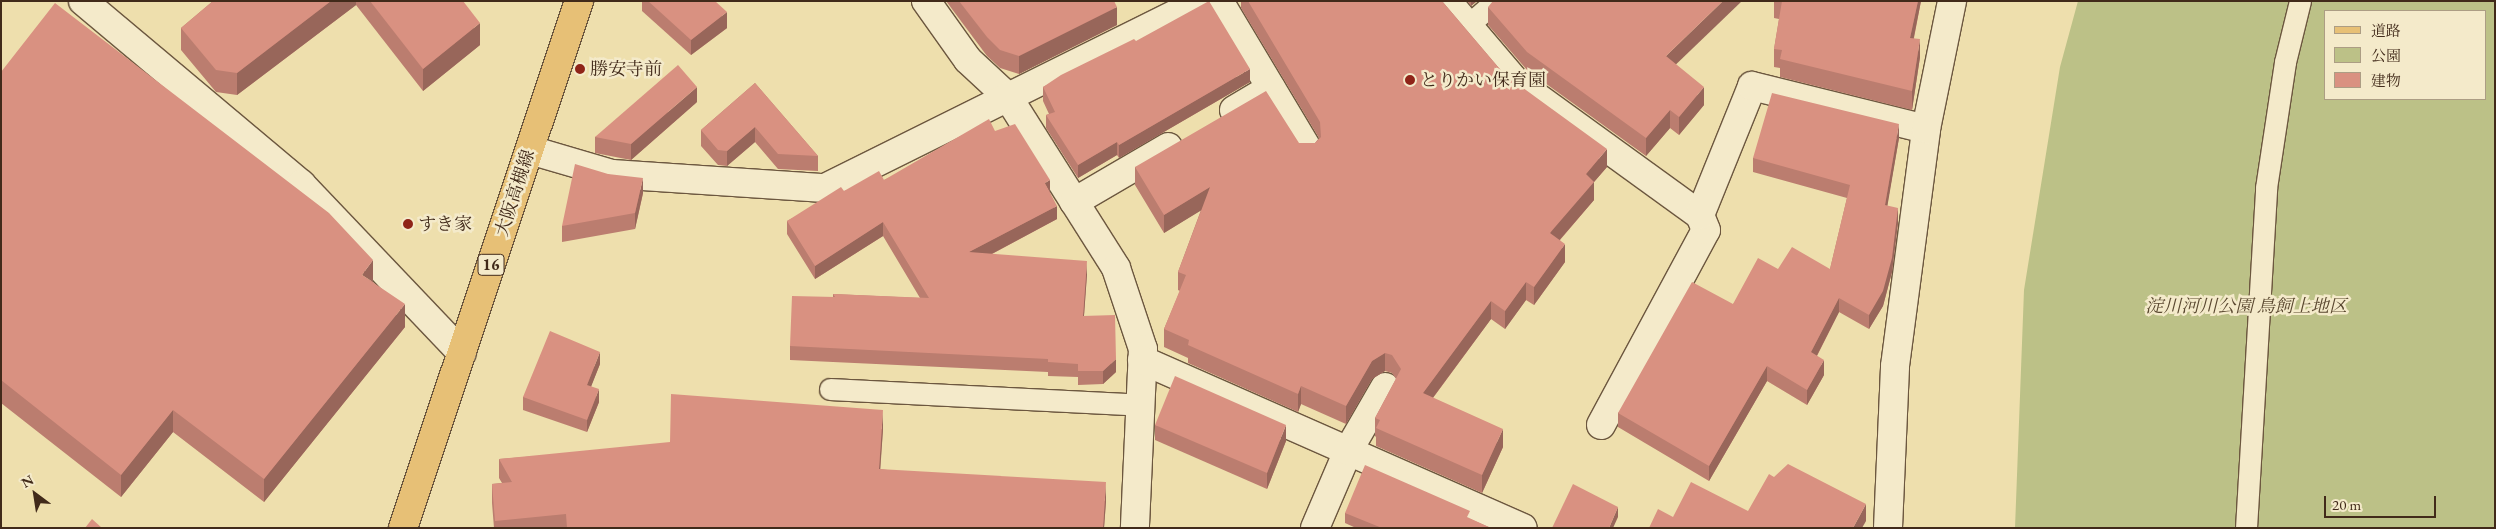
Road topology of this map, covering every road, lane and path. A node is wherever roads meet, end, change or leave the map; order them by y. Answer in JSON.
{"nodes":[{"id":1,"x":83,"y":1,"type":"edge"},
{"id":2,"x":579,"y":1,"type":"edge"},
{"id":3,"x":926,"y":1,"type":"edge"},
{"id":4,"x":1201,"y":1,"type":"edge"},
{"id":5,"x":1219,"y":1,"type":"edge"},
{"id":6,"x":1448,"y":1,"type":"edge"},
{"id":7,"x":1496,"y":1,"type":"edge"},
{"id":8,"x":1952,"y":1,"type":"edge"},
{"id":9,"x":2300,"y":1,"type":"edge"},
{"id":10,"x":1468,"y":25,"type":"junction"},
{"id":11,"x":1271,"y":88,"type":"junction"},
{"id":12,"x":1008,"y":97,"type":"junction"},
{"id":13,"x":1926,"y":129,"type":"junction"},
{"id":14,"x":1306,"y":148,"type":"edge"},
{"id":15,"x":530,"y":150,"type":"junction"},
{"id":16,"x":1074,"y":202,"type":"junction"},
{"id":17,"x":1700,"y":215,"type":"junction"},
{"id":18,"x":462,"y":353,"type":"junction"},
{"id":19,"x":1142,"y":360,"type":"junction"},
{"id":20,"x":1385,"y":387,"type":"dead end"},
{"id":21,"x":830,"y":388,"type":"dead end"},
{"id":22,"x":1140,"y":405,"type":"junction"},
{"id":23,"x":1601,"y":425,"type":"dead end"},
{"id":24,"x":1348,"y":451,"type":"junction"},
{"id":25,"x":403,"y":528,"type":"edge"},
{"id":26,"x":1135,"y":528,"type":"edge"},
{"id":27,"x":1315,"y":528,"type":"edge"},
{"id":28,"x":1523,"y":528,"type":"edge"},
{"id":29,"x":1888,"y":528,"type":"edge"},
{"id":30,"x":2246,"y":528,"type":"edge"}],
"edges":[{"from":1,"to":18,"type":"street"},
{"from":2,"to":15,"type":"main road","name":"大阪高槻線","number":"16"},
{"from":3,"to":12,"type":"street"},
{"from":4,"to":12,"type":"street"},
{"from":5,"to":11,"type":"street"},
{"from":6,"to":10,"type":"street"},
{"from":7,"to":10,"type":"lane"},
{"from":8,"to":13,"type":"street"},
{"from":9,"to":30,"type":"lane"},
{"from":10,"to":17,"type":"street"},
{"from":11,"to":14,"type":"street"},
{"from":11,"to":16,"type":"street"},
{"from":12,"to":15,"type":"street"},
{"from":12,"to":16,"type":"street"},
{"from":13,"to":17,"type":"street"},
{"from":13,"to":29,"type":"street"},
{"from":15,"to":18,"type":"main road","name":"大阪高槻線","number":"16"},
{"from":16,"to":19,"type":"street"},
{"from":17,"to":23,"type":"street"},
{"from":18,"to":25,"type":"main road","name":"大阪高槻線","number":"16"},
{"from":19,"to":22,"type":"street"},
{"from":19,"to":24,"type":"street"},
{"from":20,"to":24,"type":"street"},
{"from":21,"to":22,"type":"lane"},
{"from":22,"to":26,"type":"street"},
{"from":24,"to":27,"type":"street"},
{"from":24,"to":28,"type":"street"}]}
